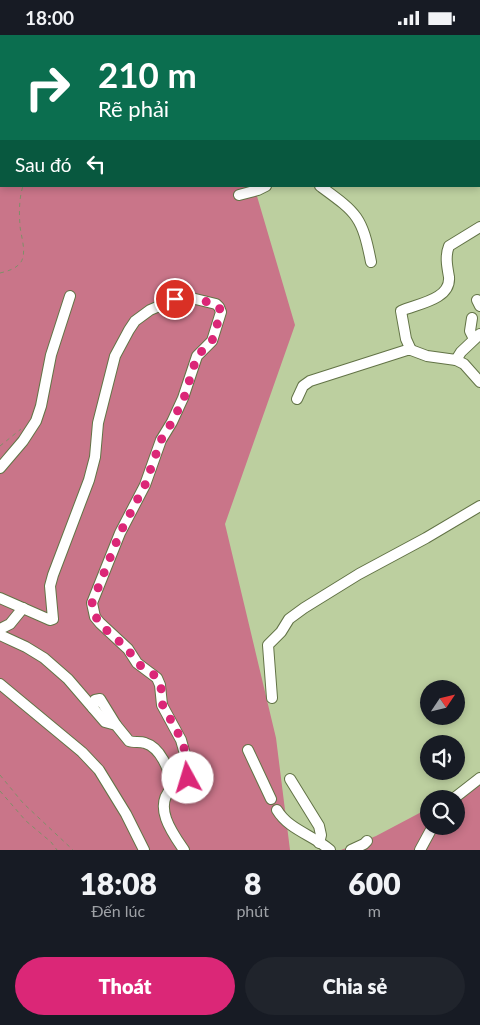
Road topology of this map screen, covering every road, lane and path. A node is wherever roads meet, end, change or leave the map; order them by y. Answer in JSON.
{"nodes":[{"id":1,"x":23,"y":187,"type":"edge"},
{"id":2,"x":264,"y":187,"type":"edge"},
{"id":3,"x":321,"y":187,"type":"edge"},
{"id":4,"x":239,"y":195,"type":"dead end"},
{"id":5,"x":480,"y":227,"type":"edge"},
{"id":6,"x":372,"y":262,"type":"dead end"},
{"id":7,"x":0,"y":273,"type":"edge"},
{"id":8,"x":70,"y":296,"type":"dead end"},
{"id":9,"x":472,"y":318,"type":"dead end"},
{"id":10,"x":477,"y":337,"type":"edge"},
{"id":11,"x":411,"y":350,"type":"junction"},
{"id":12,"x":456,"y":360,"type":"junction"},
{"id":13,"x":480,"y":381,"type":"edge"},
{"id":14,"x":297,"y":399,"type":"dead end"},
{"id":15,"x":23,"y":427,"type":"dead end"},
{"id":16,"x":0,"y":446,"type":"edge"},
{"id":17,"x":0,"y":468,"type":"edge"},
{"id":18,"x":480,"y":506,"type":"edge"},
{"id":19,"x":0,"y":599,"type":"edge"},
{"id":20,"x":23,"y":608,"type":"junction"},
{"id":21,"x":0,"y":629,"type":"edge"},
{"id":22,"x":0,"y":635,"type":"edge"},
{"id":23,"x":0,"y":684,"type":"edge"},
{"id":24,"x":272,"y":699,"type":"dead end"},
{"id":25,"x":248,"y":750,"type":"dead end"},
{"id":26,"x":0,"y":775,"type":"edge"},
{"id":27,"x":480,"y":778,"type":"edge"},
{"id":28,"x":290,"y":779,"type":"dead end"},
{"id":29,"x":174,"y":787,"type":"junction"},
{"id":30,"x":464,"y":790,"type":"edge"},
{"id":31,"x":0,"y":791,"type":"edge"},
{"id":32,"x":271,"y":799,"type":"dead end"},
{"id":33,"x":277,"y":811,"type":"dead end"},
{"id":34,"x":428,"y":835,"type":"edge"},
{"id":35,"x":366,"y":841,"type":"dead end"},
{"id":36,"x":319,"y":843,"type":"junction"},
{"id":37,"x":57,"y":850,"type":"edge"},
{"id":38,"x":73,"y":850,"type":"edge"},
{"id":39,"x":144,"y":850,"type":"edge"},
{"id":40,"x":184,"y":850,"type":"edge"},
{"id":41,"x":330,"y":850,"type":"edge"},
{"id":42,"x":351,"y":850,"type":"edge"},
{"id":43,"x":420,"y":850,"type":"edge"}],
"edges":[{"from":1,"to":7,"type":"path"},
{"from":2,"to":4,"type":"street"},
{"from":3,"to":6,"type":"street"},
{"from":5,"to":11,"type":"street"},
{"from":8,"to":17,"type":"street"},
{"from":9,"to":10,"type":"street"},
{"from":10,"to":12,"type":"street"},
{"from":11,"to":12,"type":"street"},
{"from":11,"to":14,"type":"street"},
{"from":12,"to":13,"type":"street"},
{"from":15,"to":16,"type":"path"},
{"from":18,"to":24,"type":"street"},
{"from":19,"to":20,"type":"street"},
{"from":20,"to":21,"type":"street"},
{"from":20,"to":29,"type":"street"},
{"from":22,"to":29,"type":"street"},
{"from":23,"to":39,"type":"street"},
{"from":25,"to":32,"type":"street"},
{"from":26,"to":38,"type":"path"},
{"from":27,"to":30,"type":"street"},
{"from":28,"to":36,"type":"street"},
{"from":29,"to":40,"type":"street"},
{"from":31,"to":37,"type":"path"},
{"from":33,"to":36,"type":"street"},
{"from":34,"to":43,"type":"street"},
{"from":35,"to":42,"type":"street"},
{"from":36,"to":41,"type":"street"}]}
